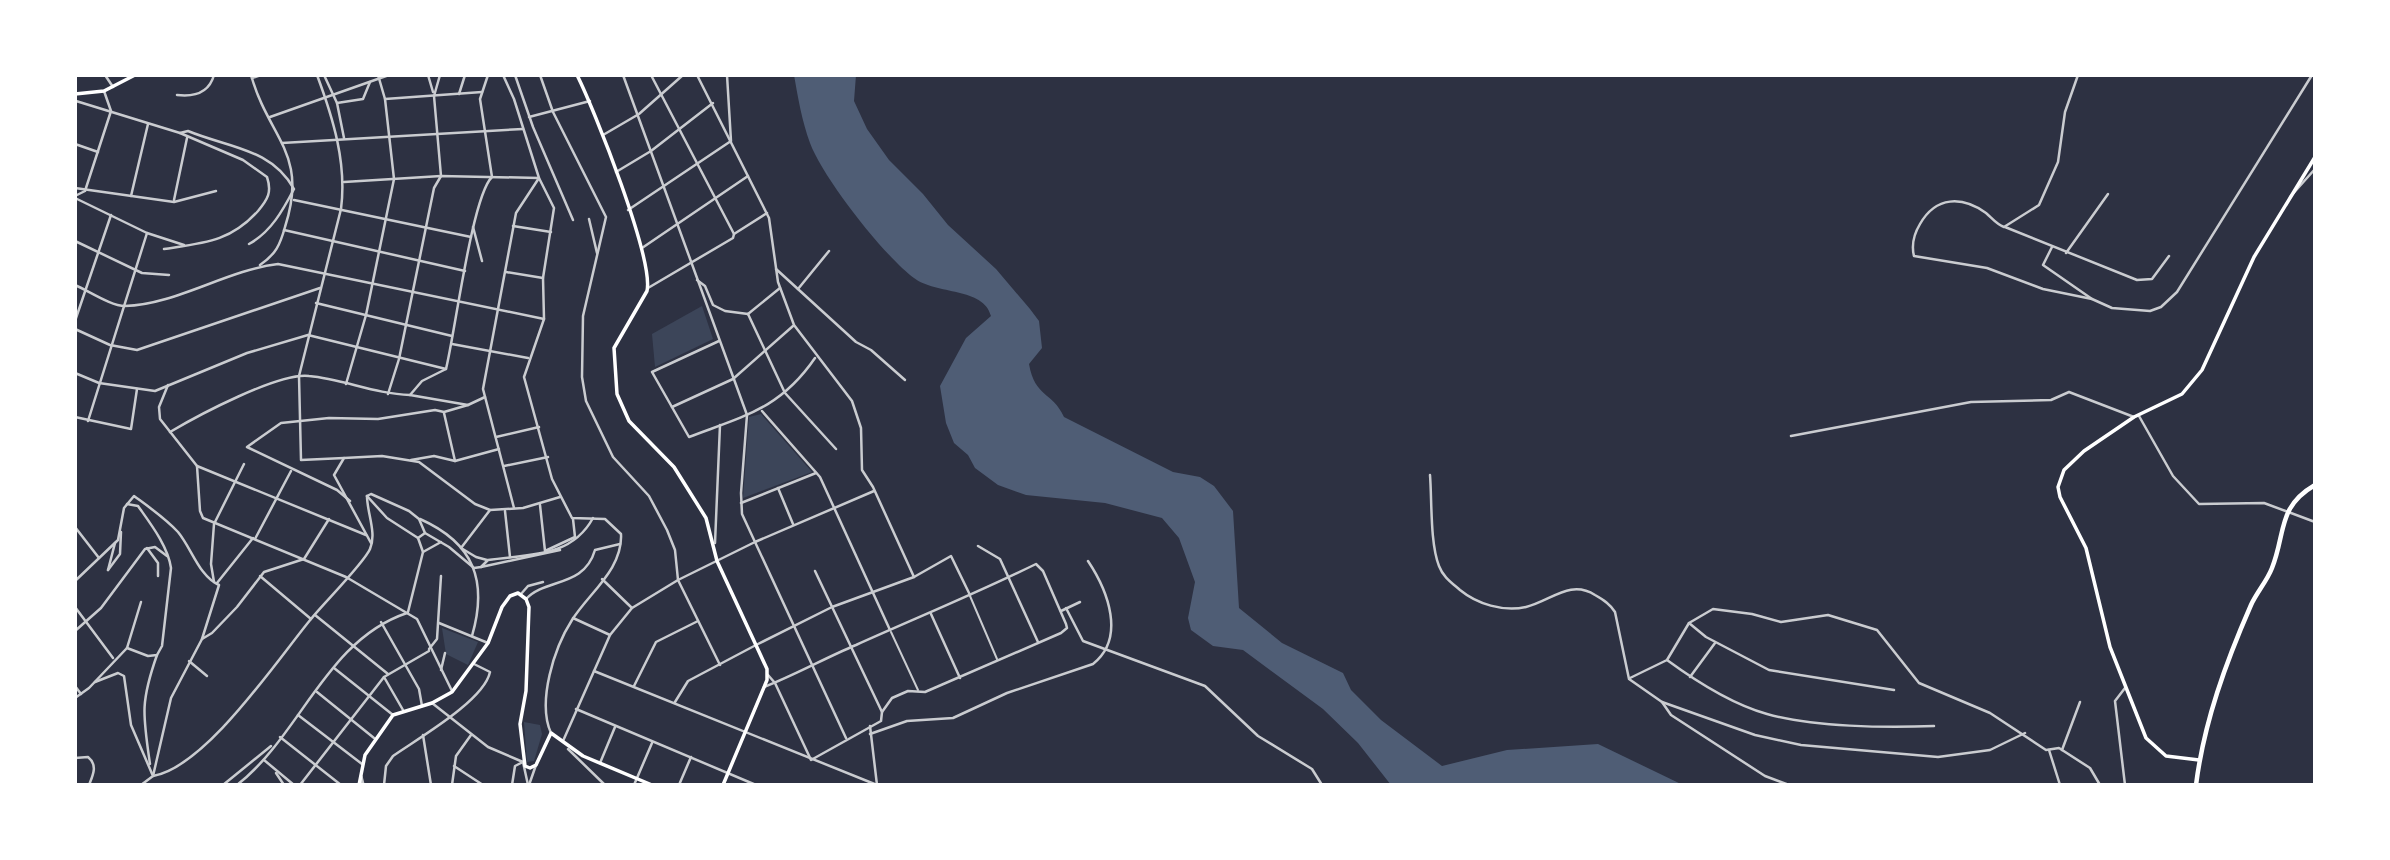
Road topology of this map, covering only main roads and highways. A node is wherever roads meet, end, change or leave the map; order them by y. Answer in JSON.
{"nodes":[{"id":1,"x":135,"y":75,"type":"edge"},
{"id":2,"x":576,"y":75,"type":"edge"},
{"id":3,"x":76,"y":95,"type":"edge"},
{"id":4,"x":2315,"y":157,"type":"edge"},
{"id":5,"x":2315,"y":485,"type":"edge"},
{"id":6,"x":2199,"y":760,"type":"junction"},
{"id":7,"x":361,"y":785,"type":"edge"},
{"id":8,"x":652,"y":785,"type":"edge"},
{"id":9,"x":723,"y":785,"type":"edge"},
{"id":10,"x":2196,"y":785,"type":"edge"}],
"edges":[{"from":1,"to":3,"type":"main road"},
{"from":2,"to":9,"type":"main road"},
{"from":4,"to":6,"type":"main road"},
{"from":5,"to":6,"type":"main road"},
{"from":6,"to":10,"type":"main road"},
{"from":7,"to":8,"type":"main road"}]}
